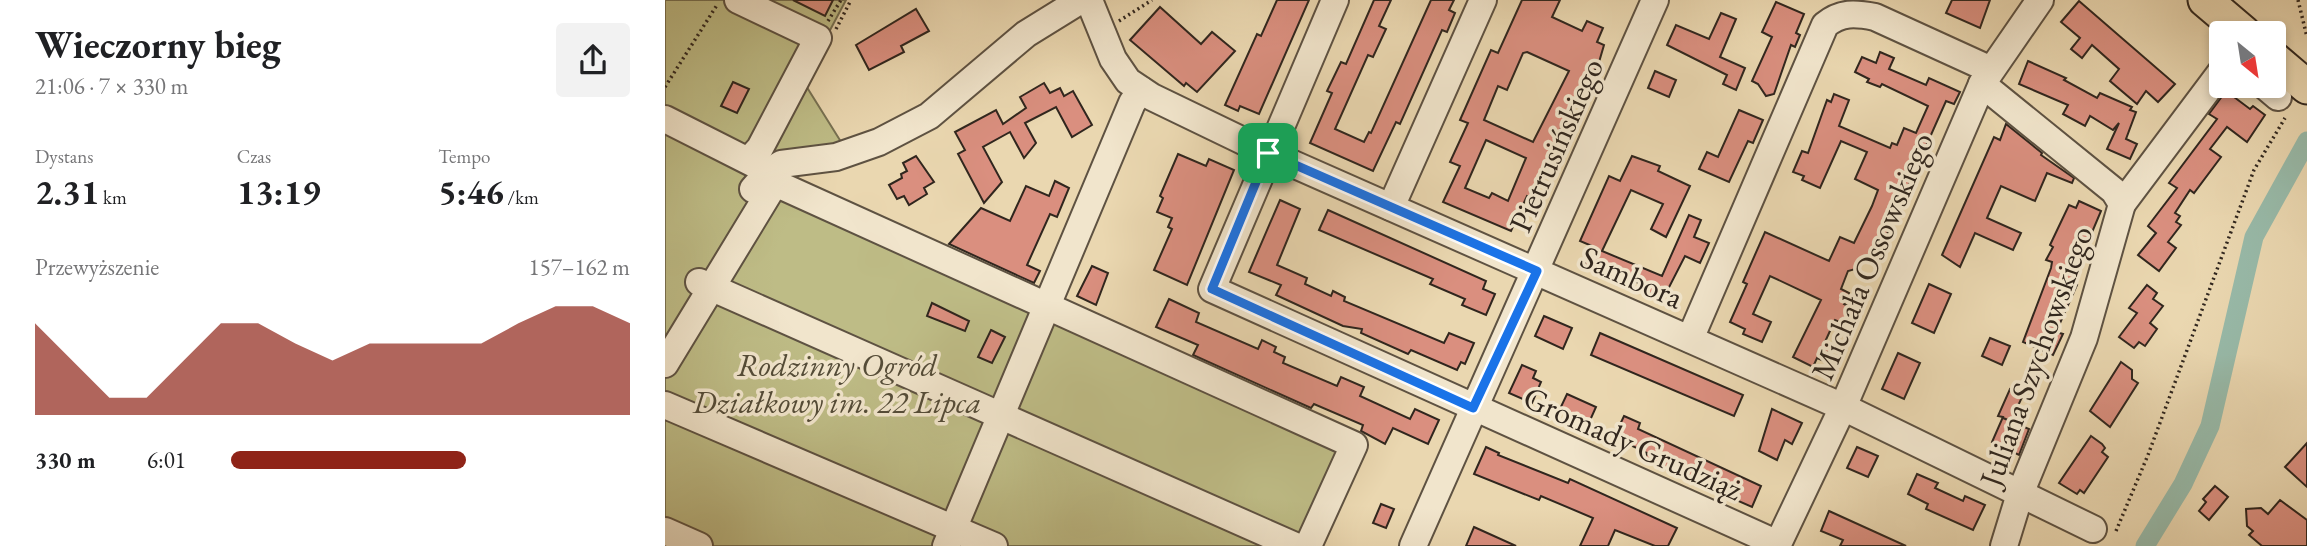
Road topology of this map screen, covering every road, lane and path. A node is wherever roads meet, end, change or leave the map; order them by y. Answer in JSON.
{"nodes":[{"id":1,"x":720,"y":0,"type":"edge"},
{"id":2,"x":738,"y":0,"type":"edge"},
{"id":3,"x":1081,"y":0,"type":"edge"},
{"id":4,"x":1089,"y":0,"type":"edge"},
{"id":5,"x":1335,"y":0,"type":"edge"},
{"id":6,"x":1483,"y":0,"type":"edge"},
{"id":7,"x":1655,"y":0,"type":"edge"},
{"id":8,"x":2040,"y":0,"type":"edge"},
{"id":9,"x":2205,"y":0,"type":"edge"},
{"id":10,"x":2298,"y":0,"type":"edge"},
{"id":11,"x":2230,"y":21,"type":"edge"},
{"id":12,"x":2307,"y":37,"type":"edge"},
{"id":13,"x":1985,"y":77,"type":"junction"},
{"id":14,"x":665,"y":87,"type":"edge"},
{"id":15,"x":2209,"y":88,"type":"edge"},
{"id":16,"x":1142,"y":90,"type":"junction"},
{"id":17,"x":2283,"y":98,"type":"edge"},
{"id":18,"x":665,"y":119,"type":"edge"},
{"id":19,"x":1268,"y":153,"type":"junction"},
{"id":20,"x":759,"y":165,"type":"junction"},
{"id":21,"x":2122,"y":204,"type":"junction"},
{"id":22,"x":1391,"y":207,"type":"junction"},
{"id":23,"x":1537,"y":271,"type":"junction"},
{"id":24,"x":705,"y":285,"type":"junction"},
{"id":25,"x":1049,"y":299,"type":"junction"},
{"id":26,"x":1690,"y":339,"type":"junction"},
{"id":27,"x":665,"y":341,"type":"edge"},
{"id":28,"x":665,"y":364,"type":"edge"},
{"id":29,"x":665,"y":405,"type":"edge"},
{"id":30,"x":1843,"y":407,"type":"junction"},
{"id":31,"x":1473,"y":408,"type":"junction"},
{"id":32,"x":1000,"y":416,"type":"junction"},
{"id":33,"x":2020,"y":494,"type":"junction"},
{"id":34,"x":665,"y":531,"type":"edge"},
{"id":35,"x":2103,"y":534,"type":"joint"},
{"id":36,"x":950,"y":537,"type":"edge"},
{"id":37,"x":1777,"y":545,"type":"edge"},
{"id":38,"x":699,"y":546,"type":"edge"},
{"id":39,"x":994,"y":546,"type":"edge"},
{"id":40,"x":1296,"y":546,"type":"edge"},
{"id":41,"x":1308,"y":546,"type":"edge"},
{"id":42,"x":1413,"y":546,"type":"edge"},
{"id":43,"x":2004,"y":546,"type":"edge"}],
"edges":[{"from":1,"to":14,"type":"path"},
{"from":2,"to":20,"type":"street"},
{"from":3,"to":20,"type":"street"},
{"from":4,"to":16,"type":"street","name":"Sambora"},
{"from":5,"to":19,"type":"street","name":"Gromady Grudziąż"},
{"from":6,"to":22,"type":"street"},
{"from":7,"to":23,"type":"street","name":"Pietrusińskiego"},
{"from":8,"to":13,"type":"street","name":"Michała Ossowskiego"},
{"from":9,"to":11,"type":"main road"},
{"from":10,"to":12,"type":"path"},
{"from":13,"to":21,"type":"street","name":"Juliana Szychowskiego"},
{"from":13,"to":26,"type":"street","name":"Juliana Szychowskiego"},
{"from":13,"to":30,"type":"street","name":"Michała Ossowskiego"},
{"from":15,"to":21,"type":"street"},
{"from":16,"to":19,"type":"street","name":"Sambora"},
{"from":16,"to":25,"type":"street"},
{"from":17,"to":35,"type":"path"},
{"from":18,"to":20,"type":"street"},
{"from":19,"to":22,"type":"street","name":"Sambora"},
{"from":19,"to":31,"type":"street","name":"Gromady Grudziąż"},
{"from":20,"to":24,"type":"street"},
{"from":21,"to":33,"type":"street","name":"Juliana Szychowskiego"},
{"from":22,"to":23,"type":"street","name":"Sambora"},
{"from":23,"to":26,"type":"street","name":"Sambora"},
{"from":23,"to":31,"type":"street","name":"Pietrusińskiego"},
{"from":24,"to":25,"type":"street"},
{"from":24,"to":27,"type":"street"},
{"from":24,"to":28,"type":"street"},
{"from":24,"to":32,"type":"street"},
{"from":25,"to":32,"type":"street"},
{"from":25,"to":41,"type":"street"},
{"from":26,"to":30,"type":"street","name":"Sambora"},
{"from":29,"to":36,"type":"street"},
{"from":30,"to":33,"type":"street","name":"Sambora"},
{"from":30,"to":37,"type":"street","name":"Michała Ossowskiego"},
{"from":31,"to":37,"type":"street","name":"Gromady Grudziąż"},
{"from":31,"to":42,"type":"street","name":"Pietrusińskiego"},
{"from":32,"to":36,"type":"street"},
{"from":32,"to":40,"type":"street"},
{"from":33,"to":35,"type":"street","name":"Sambora"},
{"from":33,"to":43,"type":"street","name":"Juliana Szychowskiego"},
{"from":34,"to":38,"type":"street"},
{"from":36,"to":39,"type":"street"}]}
